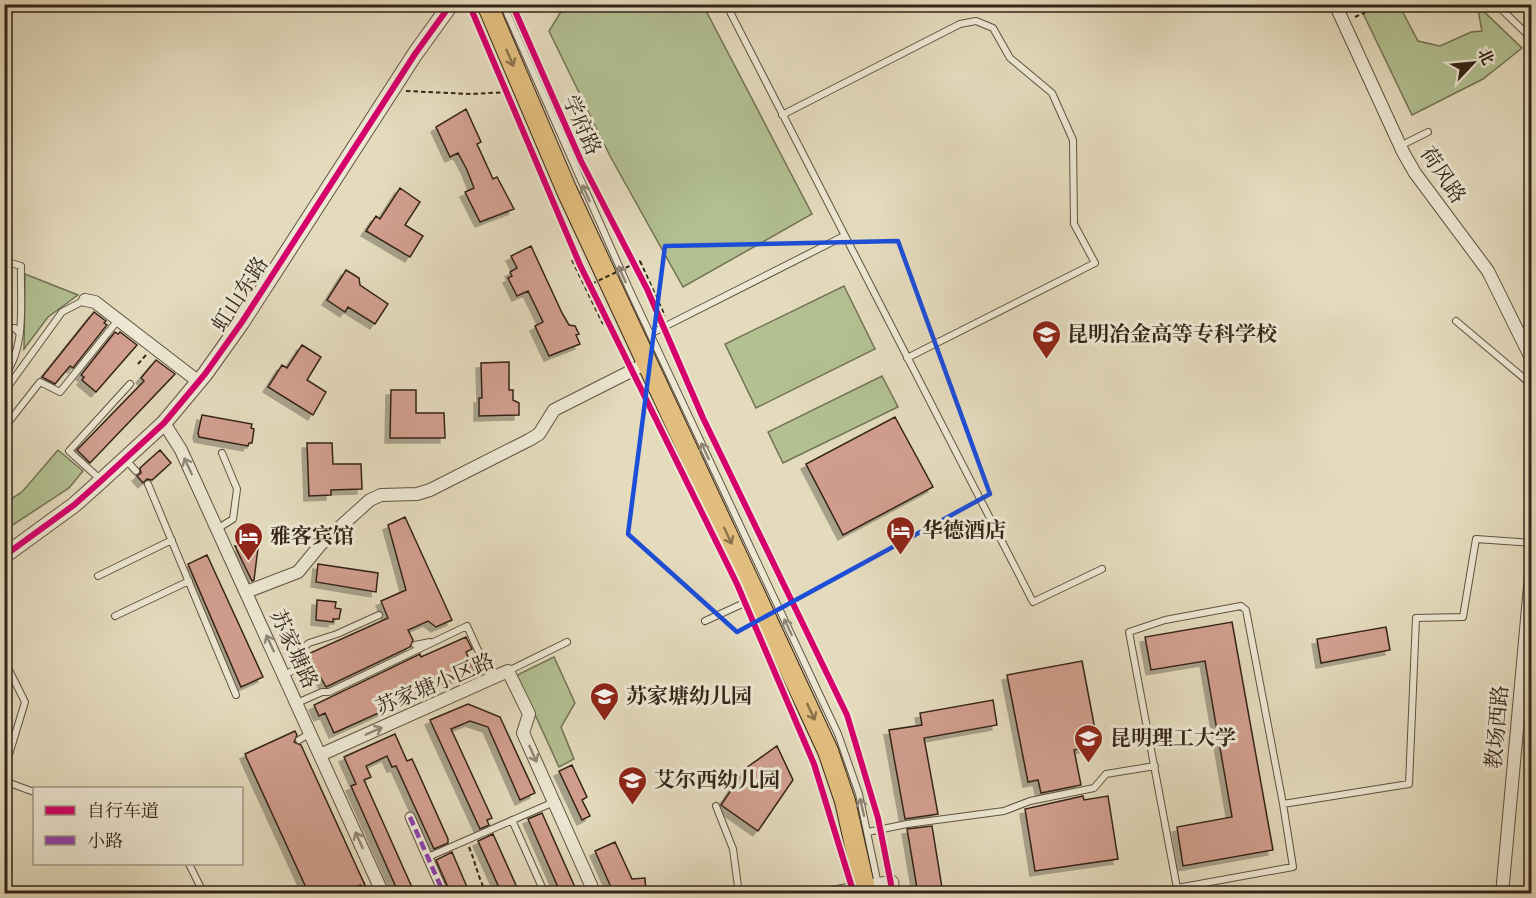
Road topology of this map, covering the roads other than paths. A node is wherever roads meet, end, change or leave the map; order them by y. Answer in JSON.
{"nodes":[{"id":1,"x":451,"y":4,"type":"edge"},
{"id":2,"x":487,"y":4,"type":"edge"},
{"id":3,"x":503,"y":4,"type":"edge"},
{"id":4,"x":726,"y":4,"type":"edge"},
{"id":5,"x":1335,"y":4,"type":"edge"},
{"id":6,"x":1496,"y":4,"type":"edge"},
{"id":7,"x":1532,"y":39,"type":"edge"},
{"id":8,"x":782,"y":116,"type":"junction"},
{"id":9,"x":1428,"y":132,"type":"dead end"},
{"id":10,"x":1400,"y":146,"type":"junction"},
{"id":11,"x":844,"y":236,"type":"junction"},
{"id":12,"x":4,"y":261,"type":"edge"},
{"id":13,"x":85,"y":300,"type":"joint"},
{"id":14,"x":118,"y":320,"type":"junction"},
{"id":15,"x":1456,"y":321,"type":"dead end"},
{"id":16,"x":4,"y":329,"type":"edge"},
{"id":17,"x":19,"y":333,"type":"junction"},
{"id":18,"x":650,"y":334,"type":"junction"},
{"id":19,"x":908,"y":358,"type":"junction"},
{"id":20,"x":1532,"y":360,"type":"edge"},
{"id":21,"x":647,"y":363,"type":"junction"},
{"id":22,"x":4,"y":376,"type":"edge"},
{"id":23,"x":198,"y":382,"type":"junction"},
{"id":24,"x":130,"y":384,"type":"dead end"},
{"id":25,"x":1532,"y":385,"type":"edge"},
{"id":26,"x":4,"y":392,"type":"edge"},
{"id":27,"x":164,"y":423,"type":"junction"},
{"id":28,"x":4,"y":428,"type":"edge"},
{"id":29,"x":222,"y":453,"type":"dead end"},
{"id":30,"x":125,"y":459,"type":"junction"},
{"id":31,"x":136,"y":471,"type":"dead end"},
{"id":32,"x":102,"y":480,"type":"junction"},
{"id":33,"x":148,"y":484,"type":"dead end"},
{"id":34,"x":217,"y":529,"type":"junction"},
{"id":35,"x":172,"y":540,"type":"junction"},
{"id":36,"x":1532,"y":543,"type":"edge"},
{"id":37,"x":4,"y":556,"type":"edge"},
{"id":38,"x":1532,"y":564,"type":"edge"},
{"id":39,"x":1102,"y":569,"type":"dead end"},
{"id":40,"x":98,"y":576,"type":"dead end"},
{"id":41,"x":189,"y":581,"type":"junction"},
{"id":42,"x":246,"y":592,"type":"junction"},
{"id":43,"x":757,"y":597,"type":"junction"},
{"id":44,"x":379,"y":615,"type":"dead end"},
{"id":45,"x":116,"y":616,"type":"dead end"},
{"id":46,"x":705,"y":621,"type":"dead end"},
{"id":47,"x":431,"y":642,"type":"junction"},
{"id":48,"x":567,"y":642,"type":"dead end"},
{"id":49,"x":415,"y":645,"type":"dead end"},
{"id":50,"x":1528,"y":646,"type":"edge"},
{"id":51,"x":4,"y":660,"type":"edge"},
{"id":52,"x":508,"y":671,"type":"junction"},
{"id":53,"x":284,"y":675,"type":"junction"},
{"id":54,"x":491,"y":679,"type":"junction"},
{"id":55,"x":236,"y":695,"type":"dead end"},
{"id":56,"x":297,"y":703,"type":"junction"},
{"id":57,"x":320,"y":755,"type":"junction"},
{"id":58,"x":1155,"y":766,"type":"junction"},
{"id":59,"x":4,"y":771,"type":"edge"},
{"id":60,"x":4,"y":780,"type":"edge"},
{"id":61,"x":33,"y":792,"type":"edge"},
{"id":62,"x":554,"y":801,"type":"junction"},
{"id":63,"x":1283,"y":804,"type":"junction"},
{"id":64,"x":716,"y":806,"type":"dead end"},
{"id":65,"x":410,"y":817,"type":"dead end"},
{"id":66,"x":512,"y":820,"type":"junction"},
{"id":67,"x":868,"y":832,"type":"junction"},
{"id":68,"x":428,"y":857,"type":"junction"},
{"id":69,"x":190,"y":865,"type":"edge"},
{"id":70,"x":877,"y":889,"type":"edge"},
{"id":71,"x":204,"y":894,"type":"edge"},
{"id":72,"x":383,"y":894,"type":"edge"},
{"id":73,"x":444,"y":894,"type":"edge"},
{"id":74,"x":545,"y":894,"type":"edge"},
{"id":75,"x":595,"y":894,"type":"edge"},
{"id":76,"x":739,"y":894,"type":"edge"},
{"id":77,"x":834,"y":894,"type":"edge"},
{"id":78,"x":1502,"y":894,"type":"edge"}],
"edges":[{"from":1,"to":23,"type":"street","name":"虹山东路"},
{"from":2,"to":21,"type":"main road","name":"学府路","one_way":true},
{"from":18,"to":3,"type":"lane","name":"学府路","one_way":true},
{"from":4,"to":8,"type":"lane"},
{"from":5,"to":10,"type":"street","name":"荷风路"},
{"from":6,"to":7,"type":"lane"},
{"from":8,"to":11,"type":"lane"},
{"from":8,"to":19,"type":"lane"},
{"from":9,"to":10,"type":"lane"},
{"from":10,"to":20,"type":"street","name":"荷风路"},
{"from":11,"to":18,"type":"lane"},
{"from":11,"to":19,"type":"lane"},
{"from":12,"to":17,"type":"lane"},
{"from":13,"to":14,"type":"street"},
{"from":13,"to":26,"type":"lane"},
{"from":14,"to":23,"type":"street"},
{"from":14,"to":28,"type":"lane"},
{"from":15,"to":25,"type":"lane"},
{"from":16,"to":17,"type":"lane"},
{"from":17,"to":22,"type":"lane"},
{"from":67,"to":18,"type":"lane","name":"学府路","one_way":true},
{"from":19,"to":39,"type":"lane"},
{"from":21,"to":42,"type":"street"},
{"from":21,"to":43,"type":"main road","name":"学府路","one_way":true},
{"from":23,"to":27,"type":"street","name":"虹山东路"},
{"from":24,"to":32,"type":"lane"},
{"from":27,"to":30,"type":"street","name":"虹山东路"},
{"from":34,"to":27,"type":"street","name":"苏家塘路","one_way":true},
{"from":29,"to":34,"type":"lane"},
{"from":30,"to":31,"type":"lane"},
{"from":30,"to":32,"type":"street","name":"虹山东路"},
{"from":32,"to":37,"type":"street","name":"虹山东路"},
{"from":33,"to":35,"type":"lane"},
{"from":34,"to":42,"type":"street","name":"苏家塘路"},
{"from":35,"to":40,"type":"lane"},
{"from":35,"to":41,"type":"lane"},
{"from":36,"to":63,"type":"lane"},
{"from":38,"to":50,"type":"street","name":"教场西路"},
{"from":41,"to":45,"type":"lane"},
{"from":41,"to":55,"type":"lane"},
{"from":53,"to":42,"type":"street","name":"苏家塘路","one_way":true},
{"from":43,"to":46,"type":"lane"},
{"from":43,"to":70,"type":"main road","name":"学府路","one_way":true},
{"from":44,"to":53,"type":"lane"},
{"from":47,"to":49,"type":"lane"},
{"from":47,"to":54,"type":"lane"},
{"from":47,"to":56,"type":"lane"},
{"from":48,"to":52,"type":"lane"},
{"from":50,"to":78,"type":"street","name":"教场西路"},
{"from":51,"to":59,"type":"lane"},
{"from":52,"to":54,"type":"street","name":"苏家塘小区路"},
{"from":52,"to":62,"type":"street","name":"苏家塘小区路","one_way":true},
{"from":53,"to":56,"type":"street","name":"苏家塘路"},
{"from":57,"to":54,"type":"street","name":"苏家塘小区路","one_way":true},
{"from":56,"to":57,"type":"street","name":"苏家塘路"},
{"from":72,"to":57,"type":"street","name":"苏家塘路","one_way":true},
{"from":58,"to":63,"type":"lane"},
{"from":58,"to":63,"type":"lane"},
{"from":58,"to":67,"type":"lane"},
{"from":60,"to":61,"type":"lane"},
{"from":62,"to":66,"type":"lane"},
{"from":62,"to":75,"type":"street","name":"苏家塘小区路"},
{"from":64,"to":76,"type":"lane"},
{"from":65,"to":68,"type":"street"},
{"from":66,"to":68,"type":"lane"},
{"from":66,"to":74,"type":"lane"},
{"from":67,"to":70,"type":"lane","name":"学府路"},
{"from":68,"to":73,"type":"street"},
{"from":69,"to":71,"type":"lane"},
{"from":70,"to":77,"type":"street"}]}
